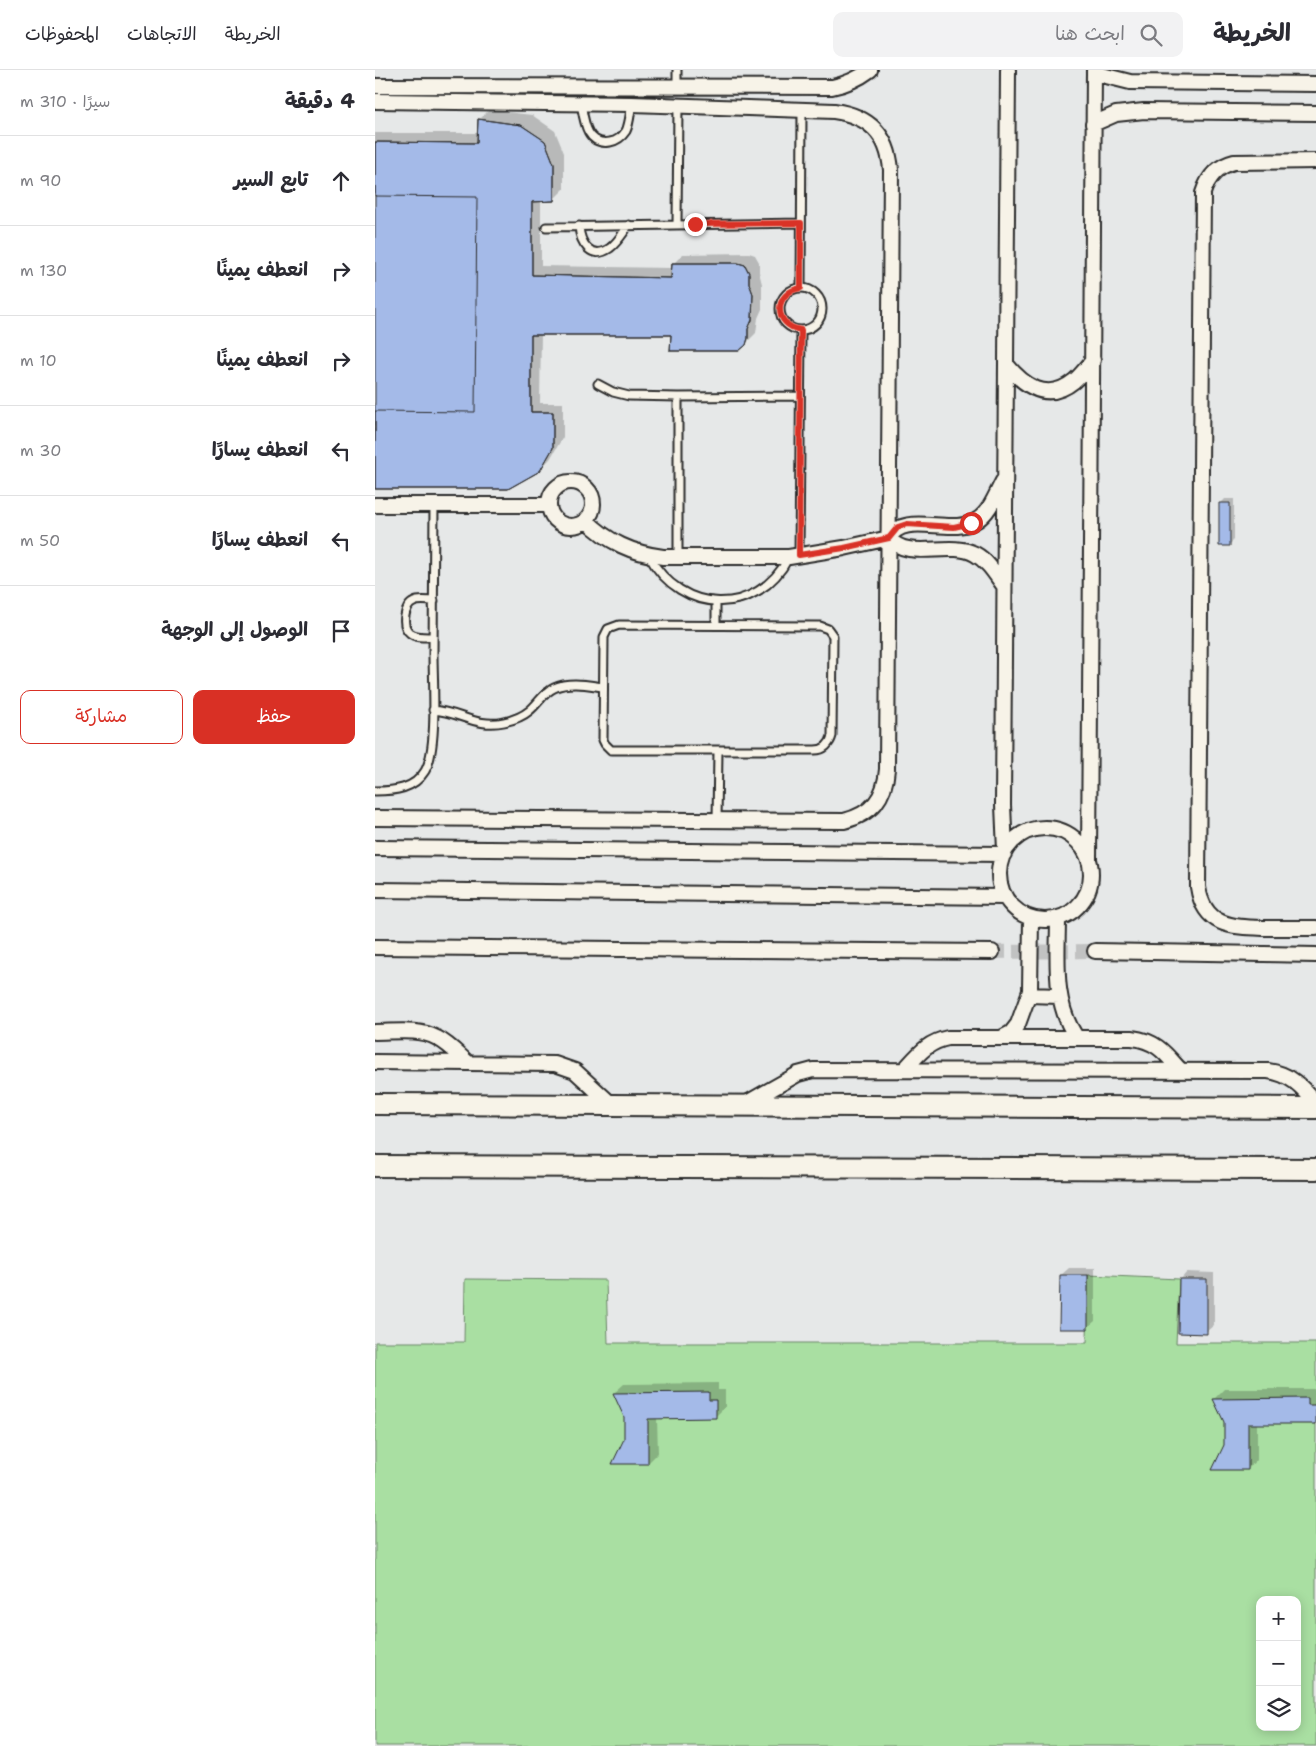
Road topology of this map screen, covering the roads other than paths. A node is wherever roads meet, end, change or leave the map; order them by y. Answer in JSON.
{"nodes":[{"id":1,"x":677,"y":70,"type":"edge"},
{"id":2,"x":870,"y":70,"type":"edge"},
{"id":3,"x":1008,"y":70,"type":"edge"},
{"id":4,"x":1094,"y":72,"type":"edge"},
{"id":5,"x":1316,"y":84,"type":"edge"},
{"id":6,"x":375,"y":86,"type":"edge"},
{"id":7,"x":677,"y":87,"type":"junction"},
{"id":8,"x":375,"y":101,"type":"edge"},
{"id":9,"x":581,"y":103,"type":"junction"},
{"id":10,"x":632,"y":104,"type":"junction"},
{"id":11,"x":678,"y":105,"type":"junction"},
{"id":12,"x":802,"y":110,"type":"junction"},
{"id":13,"x":1316,"y":114,"type":"edge"},
{"id":14,"x":1093,"y":124,"type":"junction"},
{"id":15,"x":1316,"y":161,"type":"edge"},
{"id":16,"x":801,"y":223,"type":"junction"},
{"id":17,"x":677,"y":224,"type":"junction"},
{"id":18,"x":579,"y":226,"type":"junction"},
{"id":19,"x":629,"y":226,"type":"junction"},
{"id":20,"x":546,"y":227,"type":"dead end"},
{"id":21,"x":801,"y":288,"type":"junction"},
{"id":22,"x":801,"y":330,"type":"junction"},
{"id":23,"x":1093,"y":360,"type":"junction"},
{"id":24,"x":1006,"y":364,"type":"junction"},
{"id":25,"x":598,"y":384,"type":"dead end"},
{"id":26,"x":800,"y":396,"type":"junction"},
{"id":27,"x":679,"y":398,"type":"junction"},
{"id":28,"x":1005,"y":478,"type":"junction"},
{"id":29,"x":375,"y":505,"type":"edge"},
{"id":30,"x":435,"y":505,"type":"junction"},
{"id":31,"x":549,"y":505,"type":"junction"},
{"id":32,"x":586,"y":520,"type":"junction"},
{"id":33,"x":946,"y":526,"type":"junction"},
{"id":34,"x":889,"y":538,"type":"junction"},
{"id":35,"x":946,"y":549,"type":"junction"},
{"id":36,"x":648,"y":555,"type":"junction"},
{"id":37,"x":794,"y":556,"type":"junction"},
{"id":38,"x":678,"y":557,"type":"junction"},
{"id":39,"x":1004,"y":586,"type":"junction"},
{"id":40,"x":434,"y":601,"type":"junction"},
{"id":41,"x":716,"y":602,"type":"junction"},
{"id":42,"x":716,"y":625,"type":"junction"},
{"id":43,"x":433,"y":637,"type":"junction"},
{"id":44,"x":603,"y":687,"type":"junction"},
{"id":45,"x":433,"y":710,"type":"junction"},
{"id":46,"x":718,"y":751,"type":"junction"},
{"id":47,"x":375,"y":791,"type":"edge"},
{"id":48,"x":375,"y":818,"type":"edge"},
{"id":49,"x":717,"y":821,"type":"junction"},
{"id":50,"x":375,"y":848,"type":"edge"},
{"id":51,"x":1005,"y":852,"type":"junction"},
{"id":52,"x":1089,"y":861,"type":"junction"},
{"id":53,"x":375,"y":890,"type":"edge"},
{"id":54,"x":1005,"y":897,"type":"junction"},
{"id":55,"x":1031,"y":918,"type":"junction"},
{"id":56,"x":1058,"y":918,"type":"junction"},
{"id":57,"x":1316,"y":928,"type":"edge"},
{"id":58,"x":375,"y":947,"type":"edge"},
{"id":59,"x":1095,"y":951,"type":"tunnel mouth"},
{"id":60,"x":992,"y":952,"type":"tunnel mouth"},
{"id":61,"x":1316,"y":955,"type":"edge"},
{"id":62,"x":1029,"y":995,"type":"junction"},
{"id":63,"x":1059,"y":996,"type":"junction"},
{"id":64,"x":375,"y":1032,"type":"edge"},
{"id":65,"x":1001,"y":1038,"type":"junction"},
{"id":66,"x":1077,"y":1038,"type":"junction"},
{"id":67,"x":375,"y":1062,"type":"edge"},
{"id":68,"x":468,"y":1063,"type":"junction"},
{"id":69,"x":904,"y":1070,"type":"junction"},
{"id":70,"x":1181,"y":1071,"type":"junction"},
{"id":71,"x":1316,"y":1103,"type":"edge"},
{"id":72,"x":375,"y":1104,"type":"edge"},
{"id":73,"x":611,"y":1104,"type":"junction"},
{"id":74,"x":744,"y":1105,"type":"junction"},
{"id":75,"x":1316,"y":1108,"type":"edge"},
{"id":76,"x":375,"y":1166,"type":"edge"},
{"id":77,"x":1316,"y":1169,"type":"edge"}],
"edges":[{"from":1,"to":7,"type":"lane"},
{"from":2,"to":7,"type":"street"},
{"from":3,"to":24,"type":"street"},
{"from":4,"to":5,"type":"street"},
{"from":4,"to":14,"type":"street"},
{"from":6,"to":7,"type":"street"},
{"from":8,"to":9,"type":"street"},
{"from":9,"to":10,"type":"street"},
{"from":9,"to":10,"type":"lane"},
{"from":10,"to":11,"type":"street"},
{"from":11,"to":12,"type":"street"},
{"from":11,"to":17,"type":"lane"},
{"from":12,"to":16,"type":"lane"},
{"from":12,"to":34,"type":"street"},
{"from":13,"to":14,"type":"street"},
{"from":14,"to":23,"type":"street"},
{"from":15,"to":57,"type":"street"},
{"from":16,"to":17,"type":"lane"},
{"from":16,"to":21,"type":"lane"},
{"from":17,"to":19,"type":"lane"},
{"from":18,"to":19,"type":"lane"},
{"from":18,"to":19,"type":"lane"},
{"from":18,"to":20,"type":"lane"},
{"from":21,"to":22,"type":"lane"},
{"from":21,"to":22,"type":"lane"},
{"from":22,"to":26,"type":"lane"},
{"from":23,"to":24,"type":"street"},
{"from":23,"to":52,"type":"street"},
{"from":24,"to":28,"type":"street"},
{"from":25,"to":27,"type":"lane"},
{"from":26,"to":27,"type":"lane"},
{"from":26,"to":37,"type":"lane"},
{"from":27,"to":38,"type":"lane"},
{"from":28,"to":33,"type":"street"},
{"from":28,"to":39,"type":"street"},
{"from":29,"to":30,"type":"street"},
{"from":30,"to":31,"type":"street"},
{"from":30,"to":40,"type":"lane"},
{"from":31,"to":32,"type":"street"},
{"from":31,"to":32,"type":"street"},
{"from":32,"to":36,"type":"street"},
{"from":33,"to":34,"type":"street"},
{"from":33,"to":35,"type":"street"},
{"from":34,"to":35,"type":"street"},
{"from":34,"to":37,"type":"street"},
{"from":34,"to":49,"type":"street"},
{"from":35,"to":39,"type":"street"},
{"from":36,"to":38,"type":"street"},
{"from":36,"to":41,"type":"lane"},
{"from":37,"to":38,"type":"street"},
{"from":37,"to":41,"type":"lane"},
{"from":39,"to":51,"type":"street"},
{"from":40,"to":43,"type":"lane"},
{"from":40,"to":43,"type":"lane"},
{"from":41,"to":42,"type":"lane"},
{"from":42,"to":44,"type":"lane"},
{"from":42,"to":46,"type":"lane"},
{"from":43,"to":45,"type":"lane"},
{"from":44,"to":45,"type":"lane"},
{"from":44,"to":46,"type":"lane"},
{"from":45,"to":47,"type":"lane"},
{"from":46,"to":49,"type":"lane"},
{"from":48,"to":49,"type":"street"},
{"from":50,"to":51,"type":"street"},
{"from":51,"to":52,"type":"street"},
{"from":51,"to":54,"type":"street"},
{"from":52,"to":56,"type":"street"},
{"from":53,"to":54,"type":"street"},
{"from":54,"to":55,"type":"street"},
{"from":55,"to":56,"type":"street"},
{"from":55,"to":62,"type":"street"},
{"from":56,"to":63,"type":"street"},
{"from":58,"to":60,"type":"street"},
{"from":59,"to":61,"type":"street"},
{"from":62,"to":63,"type":"street"},
{"from":62,"to":65,"type":"street"},
{"from":63,"to":66,"type":"street"},
{"from":64,"to":68,"type":"street"},
{"from":65,"to":66,"type":"street"},
{"from":65,"to":69,"type":"street"},
{"from":66,"to":70,"type":"street"},
{"from":67,"to":68,"type":"street"},
{"from":68,"to":73,"type":"street"},
{"from":69,"to":70,"type":"street"},
{"from":69,"to":74,"type":"street"},
{"from":70,"to":71,"type":"street"},
{"from":72,"to":73,"type":"main road"},
{"from":73,"to":74,"type":"main road"},
{"from":74,"to":75,"type":"main road"},
{"from":76,"to":77,"type":"main road"}]}
